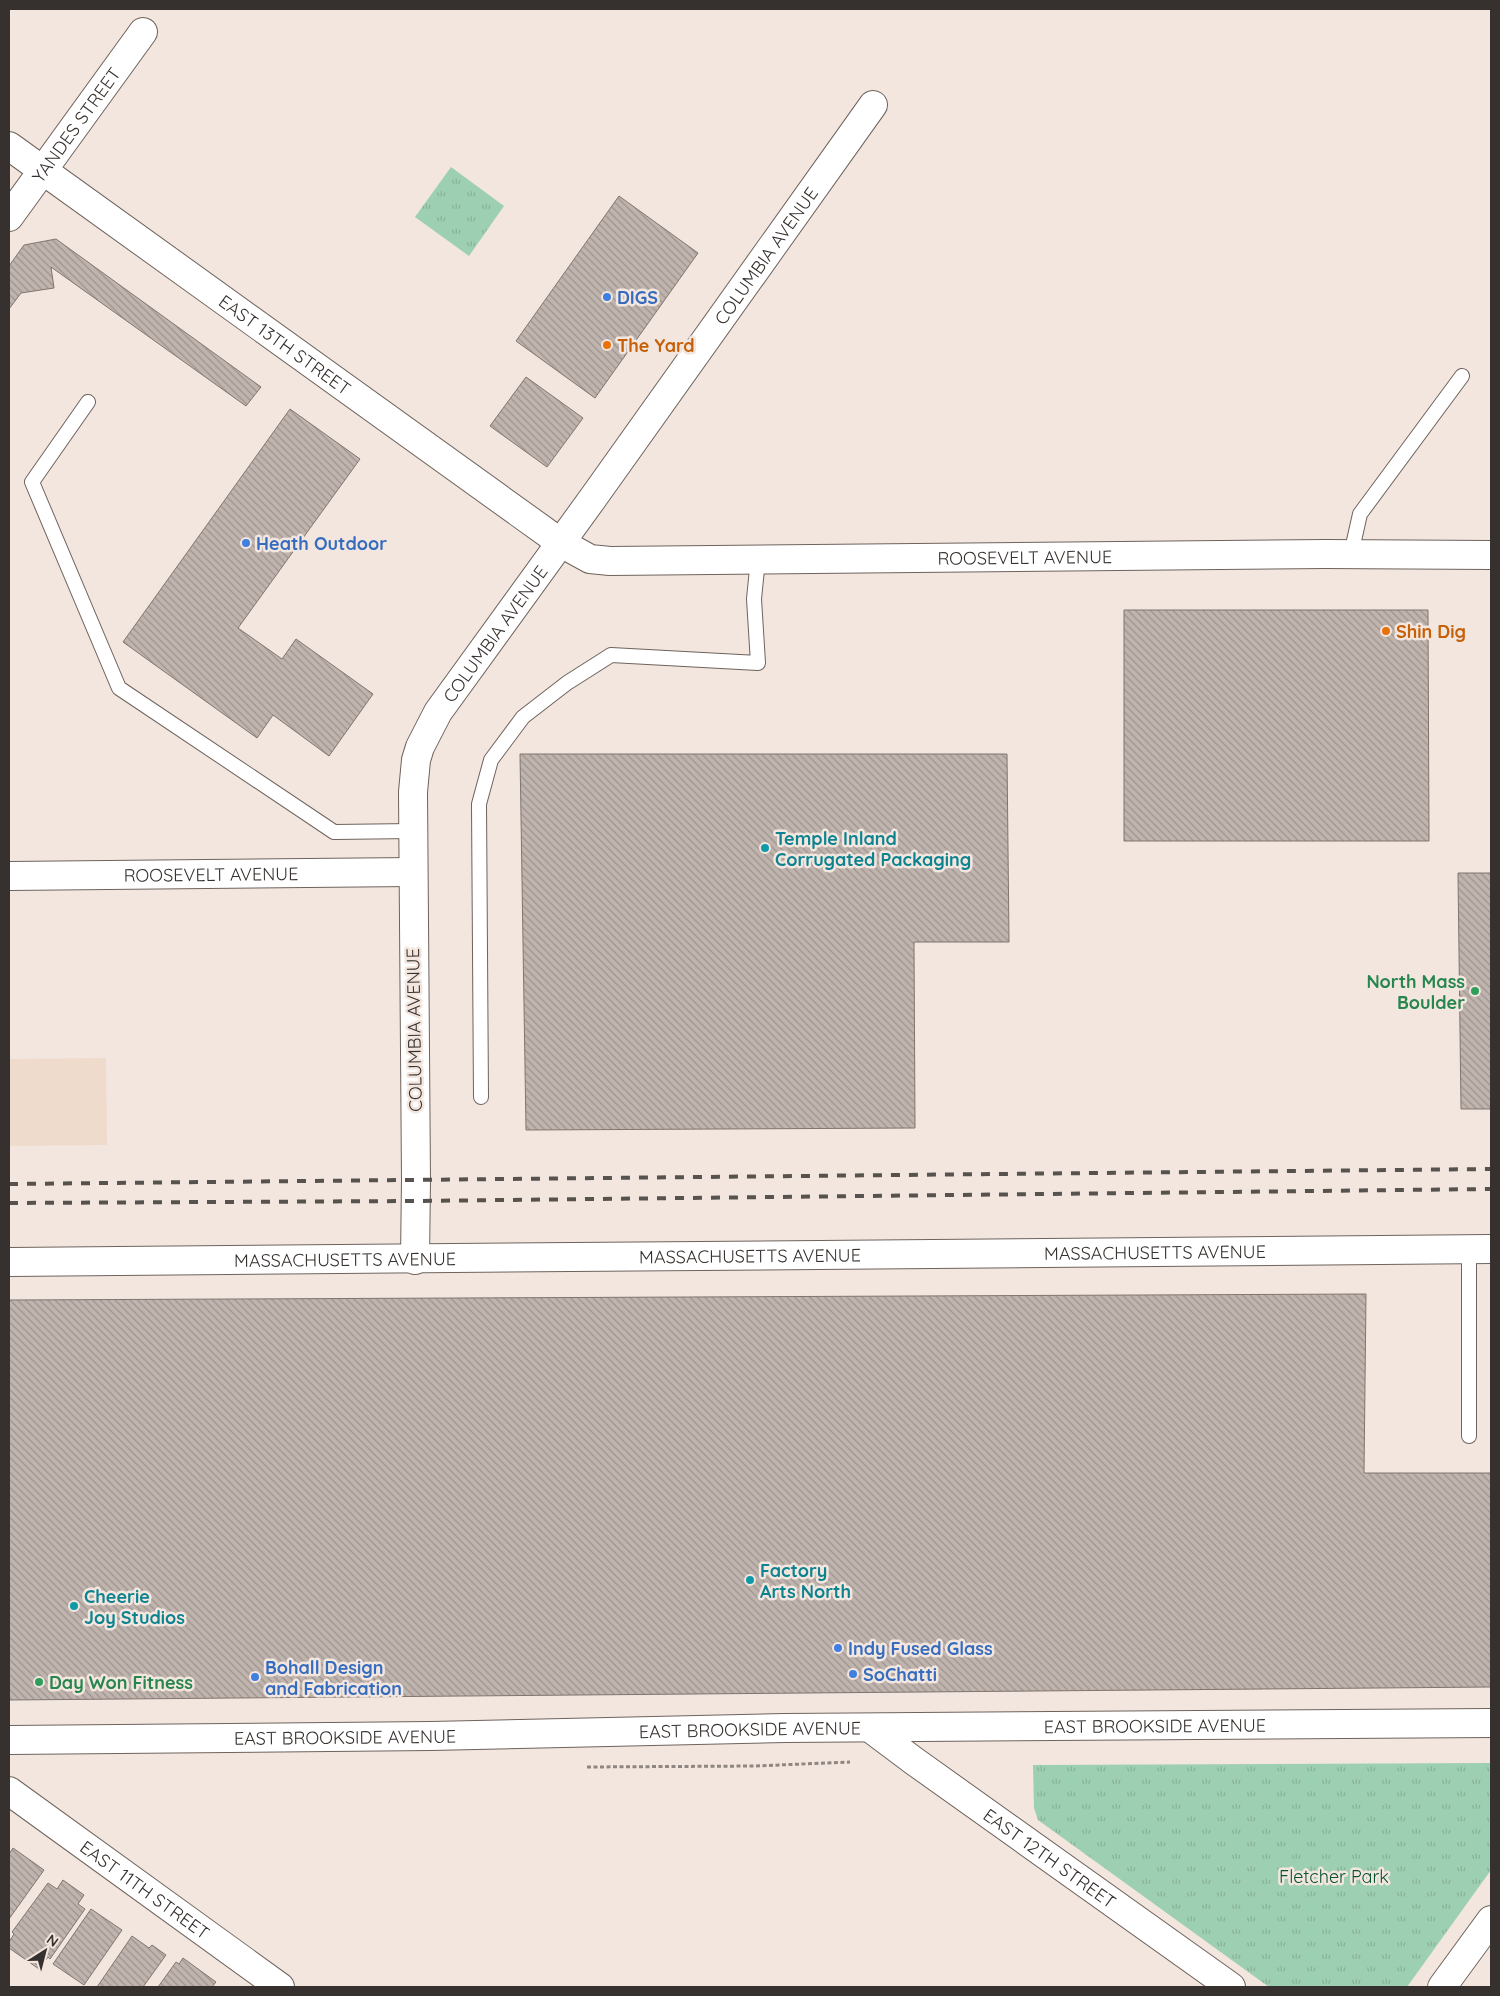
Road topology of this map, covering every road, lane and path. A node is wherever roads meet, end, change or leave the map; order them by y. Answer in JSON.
{"nodes":[{"id":1,"x":143,"y":32,"type":"dead end"},
{"id":2,"x":873,"y":105,"type":"dead end"},
{"id":3,"x":9,"y":146,"type":"edge"},
{"id":4,"x":42,"y":171,"type":"junction"},
{"id":5,"x":9,"y":217,"type":"edge"},
{"id":6,"x":1462,"y":376,"type":"dead end"},
{"id":7,"x":88,"y":402,"type":"dead end"},
{"id":8,"x":560,"y":543,"type":"junction"},
{"id":9,"x":1351,"y":554,"type":"junction"},
{"id":10,"x":1491,"y":555,"type":"edge"},
{"id":11,"x":758,"y":560,"type":"junction"},
{"id":12,"x":413,"y":831,"type":"junction"},
{"id":13,"x":413,"y":872,"type":"junction"},
{"id":14,"x":9,"y":876,"type":"edge"},
{"id":15,"x":481,"y":1097,"type":"dead end"},
{"id":16,"x":1480,"y":1249,"type":"edge"},
{"id":17,"x":415,"y":1260,"type":"junction"},
{"id":18,"x":9,"y":1262,"type":"edge"},
{"id":19,"x":1469,"y":1436,"type":"dead end"},
{"id":20,"x":1491,"y":1723,"type":"edge"},
{"id":21,"x":870,"y":1728,"type":"junction"},
{"id":22,"x":9,"y":1740,"type":"edge"},
{"id":23,"x":9,"y":1791,"type":"edge"},
{"id":24,"x":1491,"y":1920,"type":"edge"},
{"id":25,"x":280,"y":1987,"type":"edge"},
{"id":26,"x":1230,"y":1987,"type":"edge"},
{"id":27,"x":1442,"y":1987,"type":"edge"}],
"edges":[{"from":1,"to":4,"type":"street","name":"YANDES STREET"},
{"from":2,"to":8,"type":"street","name":"COLUMBIA AVENUE"},
{"from":3,"to":4,"type":"street","name":"EAST 13TH STREET"},
{"from":4,"to":5,"type":"street","name":"YANDES STREET"},
{"from":4,"to":8,"type":"street","name":"EAST 13TH STREET"},
{"from":6,"to":9,"type":"lane"},
{"from":7,"to":12,"type":"lane"},
{"from":8,"to":11,"type":"street","name":"ROOSEVELT AVENUE"},
{"from":8,"to":12,"type":"street","name":"COLUMBIA AVENUE"},
{"from":9,"to":10,"type":"street","name":"ROOSEVELT AVENUE"},
{"from":9,"to":11,"type":"street","name":"ROOSEVELT AVENUE"},
{"from":11,"to":15,"type":"lane"},
{"from":12,"to":13,"type":"street","name":"COLUMBIA AVENUE"},
{"from":13,"to":14,"type":"street","name":"ROOSEVELT AVENUE"},
{"from":13,"to":17,"type":"street","name":"COLUMBIA AVENUE"},
{"from":16,"to":17,"type":"street","name":"MASSACHUSETTS AVENUE"},
{"from":16,"to":19,"type":"lane"},
{"from":17,"to":18,"type":"street","name":"MASSACHUSETTS AVENUE"},
{"from":20,"to":21,"type":"street","name":"EAST BROOKSIDE AVENUE"},
{"from":21,"to":22,"type":"street","name":"EAST BROOKSIDE AVENUE"},
{"from":21,"to":26,"type":"street","name":"EAST 12TH STREET"},
{"from":23,"to":25,"type":"street","name":"EAST 11TH STREET"},
{"from":24,"to":27,"type":"street"}]}
